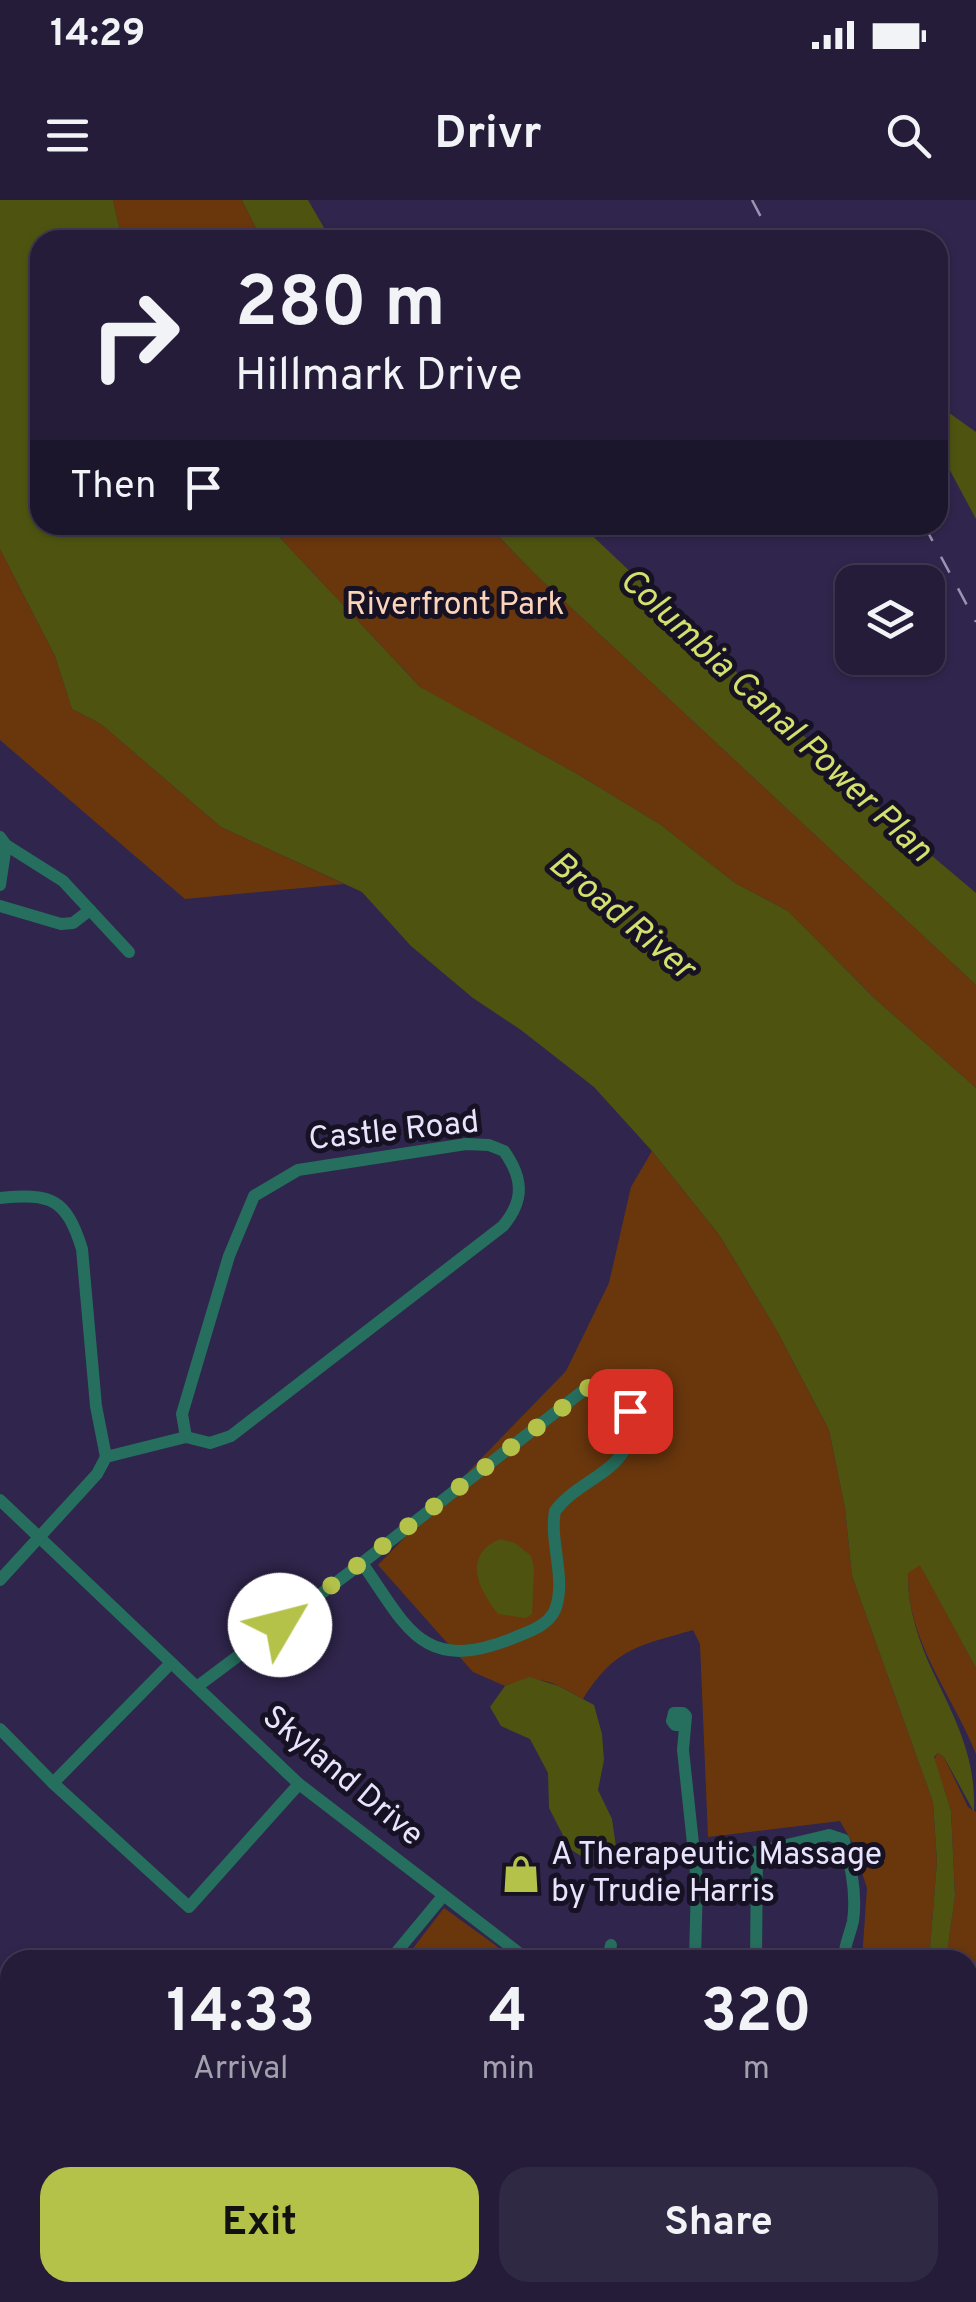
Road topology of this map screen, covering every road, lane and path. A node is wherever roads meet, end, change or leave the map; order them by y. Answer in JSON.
{"nodes":[{"id":1,"x":3,"y":841,"type":"edge"},
{"id":2,"x":0,"y":885,"type":"edge"},
{"id":3,"x":0,"y":906,"type":"edge"},
{"id":4,"x":90,"y":910,"type":"junction"},
{"id":5,"x":129,"y":952,"type":"dead end"},
{"id":6,"x":0,"y":1198,"type":"edge"},
{"id":7,"x":186,"y":1437,"type":"junction"},
{"id":8,"x":106,"y":1457,"type":"junction"},
{"id":9,"x":0,"y":1500,"type":"edge"},
{"id":10,"x":40,"y":1538,"type":"junction"},
{"id":11,"x":362,"y":1563,"type":"junction"},
{"id":12,"x":0,"y":1580,"type":"edge"},
{"id":13,"x":171,"y":1663,"type":"junction"},
{"id":14,"x":198,"y":1686,"type":"junction"},
{"id":15,"x":684,"y":1724,"type":"dead end"},
{"id":16,"x":0,"y":1729,"type":"edge"},
{"id":17,"x":53,"y":1783,"type":"junction"},
{"id":18,"x":300,"y":1784,"type":"junction"},
{"id":19,"x":756,"y":1852,"type":"junction"},
{"id":20,"x":695,"y":1859,"type":"junction"},
{"id":21,"x":443,"y":1896,"type":"junction"},
{"id":22,"x":612,"y":1944,"type":"dead end"},
{"id":23,"x":398,"y":1950,"type":"edge"},
{"id":24,"x":515,"y":1950,"type":"edge"},
{"id":25,"x":610,"y":1950,"type":"edge"},
{"id":26,"x":694,"y":1950,"type":"edge"},
{"id":27,"x":756,"y":1950,"type":"edge"},
{"id":28,"x":844,"y":1950,"type":"edge"}],
"edges":[{"from":1,"to":2,"type":"street"},
{"from":1,"to":4,"type":"street"},
{"from":3,"to":4,"type":"street"},
{"from":4,"to":5,"type":"street"},
{"from":6,"to":8,"type":"street"},
{"from":7,"to":7,"type":"street","name":"Castle Road"},
{"from":7,"to":8,"type":"street","name":"Castle Road"},
{"from":8,"to":10,"type":"street"},
{"from":9,"to":10,"type":"street","name":"Skyland Drive"},
{"from":10,"to":12,"type":"street"},
{"from":10,"to":13,"type":"street","name":"Skyland Drive"},
{"from":11,"to":11,"type":"street"},
{"from":11,"to":14,"type":"street"},
{"from":13,"to":14,"type":"street","name":"Skyland Drive"},
{"from":13,"to":17,"type":"street"},
{"from":14,"to":18,"type":"street","name":"Skyland Drive"},
{"from":15,"to":20,"type":"street"},
{"from":16,"to":17,"type":"street"},
{"from":17,"to":18,"type":"street"},
{"from":18,"to":21,"type":"street","name":"Skyland Drive"},
{"from":19,"to":20,"type":"street"},
{"from":19,"to":27,"type":"street"},
{"from":19,"to":28,"type":"street"},
{"from":20,"to":26,"type":"street"},
{"from":21,"to":23,"type":"street"},
{"from":21,"to":24,"type":"street","name":"Skyland Drive"},
{"from":22,"to":25,"type":"street"}]}
